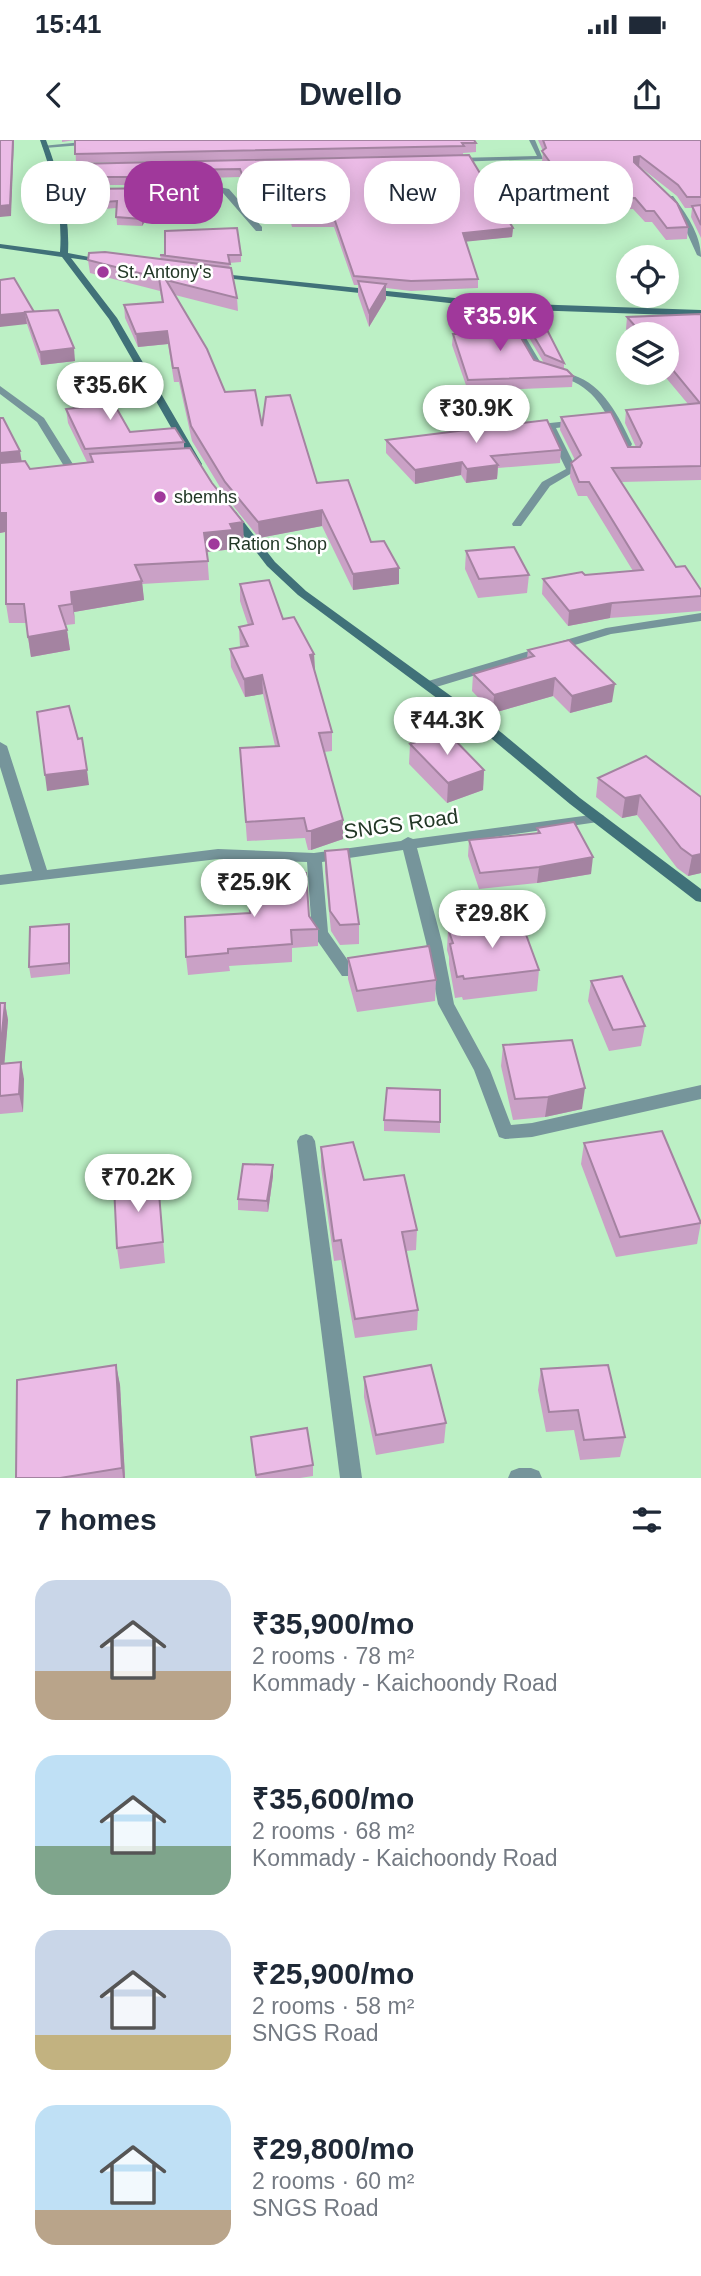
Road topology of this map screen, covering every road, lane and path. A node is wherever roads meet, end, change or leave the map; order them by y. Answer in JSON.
{"nodes":[{"id":1,"x":532,"y":140,"type":"edge"},
{"id":2,"x":44,"y":143,"type":"edge"},
{"id":3,"x":100,"y":143,"type":"edge"},
{"id":4,"x":439,"y":160,"type":"edge"},
{"id":5,"x":50,"y":161,"type":"edge"},
{"id":6,"x":223,"y":190,"type":"edge"},
{"id":7,"x":110,"y":191,"type":"edge"},
{"id":8,"x":113,"y":191,"type":"edge"},
{"id":9,"x":663,"y":192,"type":"edge"},
{"id":10,"x":682,"y":213,"type":"junction"},
{"id":11,"x":691,"y":213,"type":"edge"},
{"id":12,"x":64,"y":224,"type":"edge"},
{"id":13,"x":259,"y":229,"type":"dead end"},
{"id":14,"x":0,"y":246,"type":"edge"},
{"id":15,"x":701,"y":254,"type":"edge"},
{"id":16,"x":64,"y":255,"type":"junction"},
{"id":17,"x":115,"y":262,"type":"edge"},
{"id":18,"x":207,"y":274,"type":"edge"},
{"id":19,"x":503,"y":306,"type":"junction"},
{"id":20,"x":701,"y":313,"type":"edge"},
{"id":21,"x":0,"y":389,"type":"edge"},
{"id":22,"x":614,"y":418,"type":"junction"},
{"id":23,"x":602,"y":419,"type":"edge"},
{"id":24,"x":589,"y":421,"type":"edge"},
{"id":25,"x":633,"y":458,"type":"edge"},
{"id":26,"x":83,"y":467,"type":"edge"},
{"id":27,"x":71,"y":469,"type":"junction"},
{"id":28,"x":58,"y":470,"type":"edge"},
{"id":29,"x":207,"y":480,"type":"edge"},
{"id":30,"x":220,"y":500,"type":"edge"},
{"id":31,"x":517,"y":524,"type":"dead end"},
{"id":32,"x":701,"y":617,"type":"edge"},
{"id":33,"x":429,"y":685,"type":"junction"},
{"id":34,"x":0,"y":746,"type":"edge"},
{"id":35,"x":598,"y":818,"type":"junction"},
{"id":36,"x":408,"y":842,"type":"junction"},
{"id":37,"x":314,"y":858,"type":"junction"},
{"id":38,"x":41,"y":875,"type":"junction"},
{"id":39,"x":0,"y":880,"type":"edge"},
{"id":40,"x":701,"y":897,"type":"edge"},
{"id":41,"x":348,"y":972,"type":"edge"},
{"id":42,"x":701,"y":1092,"type":"edge"},
{"id":43,"x":306,"y":1140,"type":"dead end"},
{"id":44,"x":351,"y":1478,"type":"edge"},
{"id":45,"x":519,"y":1478,"type":"edge"},
{"id":46,"x":531,"y":1478,"type":"edge"}],
"edges":[{"from":1,"to":4,"type":"street"},
{"from":2,"to":3,"type":"street"},
{"from":2,"to":5,"type":"main road"},
{"from":6,"to":13,"type":"street"},
{"from":7,"to":8,"type":"street"},
{"from":9,"to":10,"type":"street"},
{"from":10,"to":11,"type":"street"},
{"from":10,"to":15,"type":"street"},
{"from":12,"to":16,"type":"main road"},
{"from":14,"to":16,"type":"main road"},
{"from":16,"to":17,"type":"main road"},
{"from":16,"to":29,"type":"main road"},
{"from":18,"to":19,"type":"main road"},
{"from":19,"to":20,"type":"main road"},
{"from":19,"to":22,"type":"street"},
{"from":21,"to":27,"type":"street"},
{"from":22,"to":23,"type":"street"},
{"from":22,"to":25,"type":"street"},
{"from":24,"to":31,"type":"street"},
{"from":26,"to":27,"type":"street"},
{"from":27,"to":28,"type":"street"},
{"from":30,"to":33,"type":"main road"},
{"from":32,"to":33,"type":"street"},
{"from":33,"to":35,"type":"main road"},
{"from":34,"to":38,"type":"street"},
{"from":35,"to":36,"type":"street","name":"SNGS Road"},
{"from":35,"to":40,"type":"main road"},
{"from":36,"to":37,"type":"street","name":"SNGS Road"},
{"from":36,"to":42,"type":"street"},
{"from":37,"to":38,"type":"street","name":"SNGS Road"},
{"from":37,"to":41,"type":"street"},
{"from":38,"to":39,"type":"street","name":"SNGS Road"},
{"from":43,"to":44,"type":"street"},
{"from":45,"to":46,"type":"street"}]}
